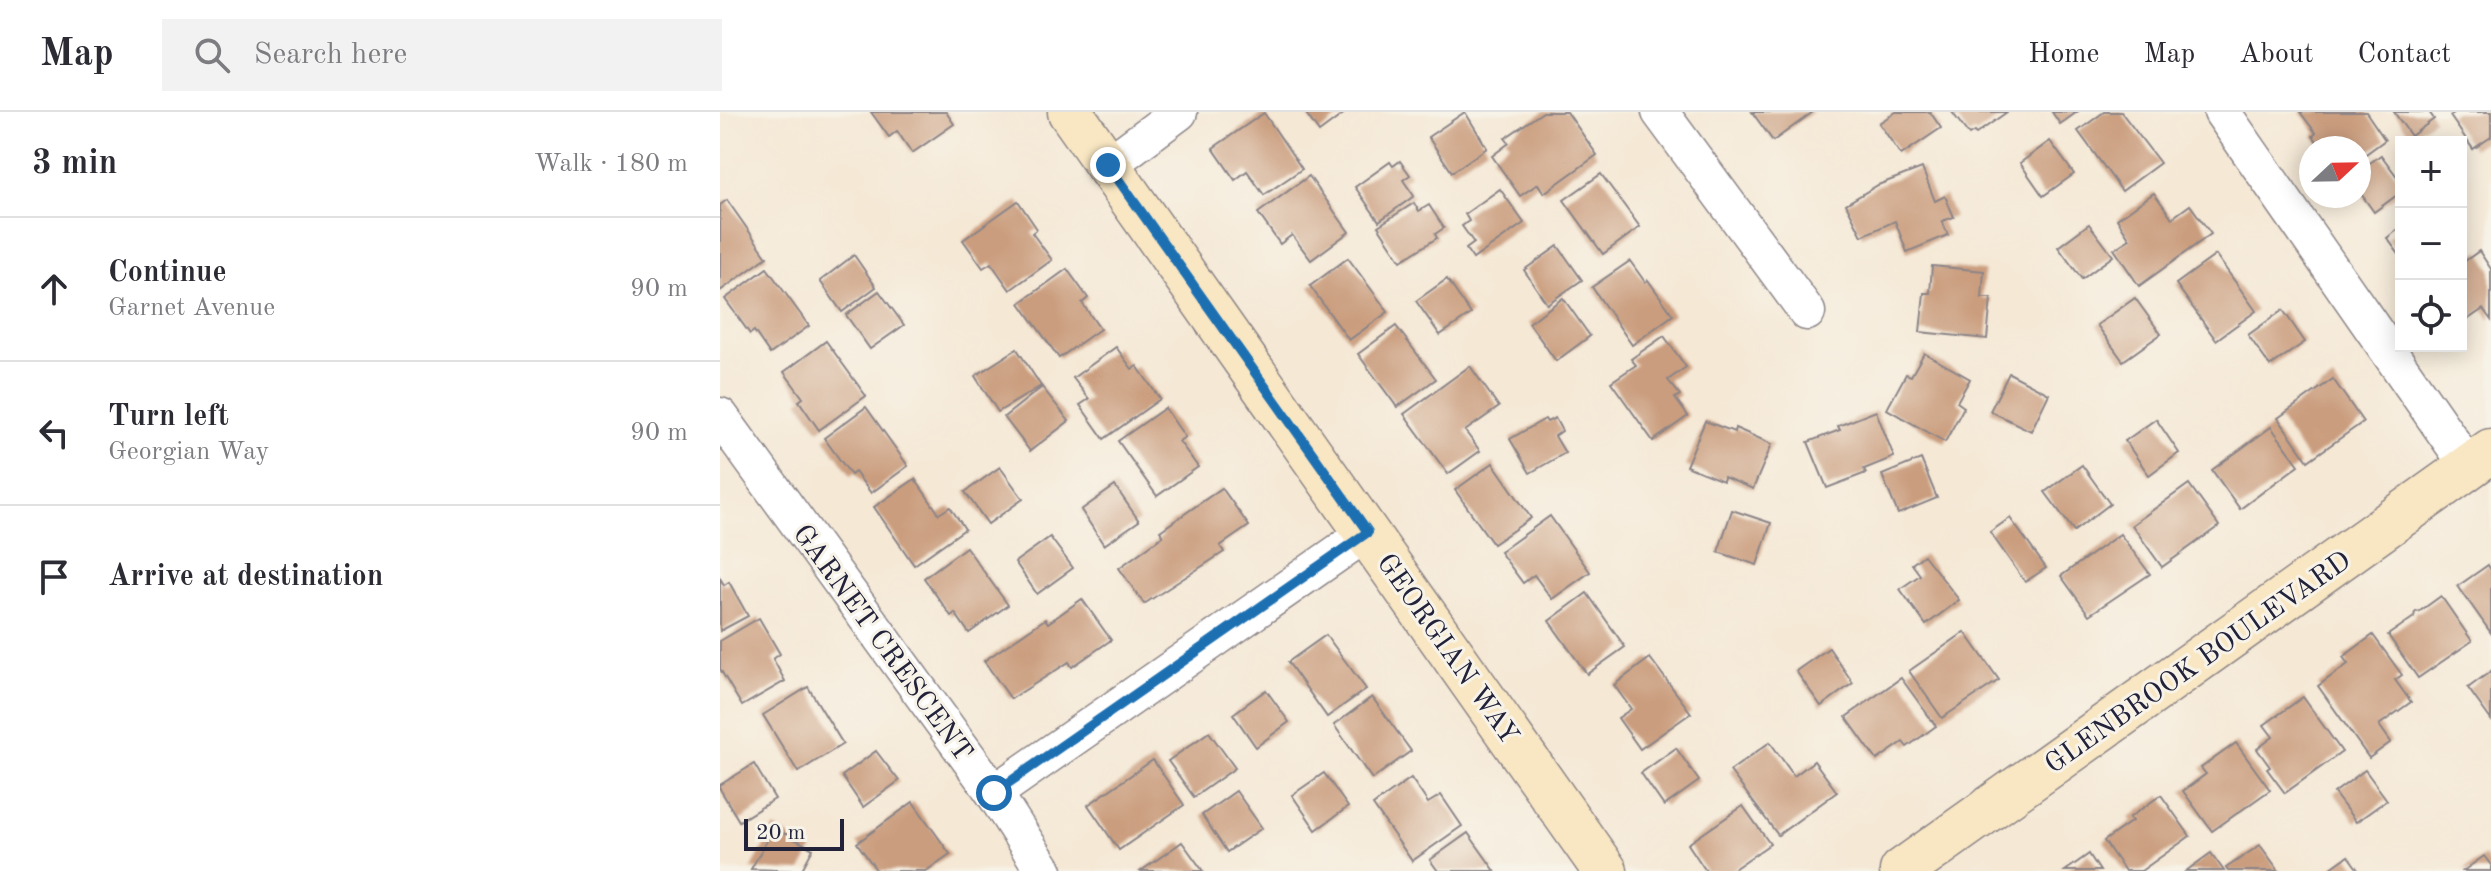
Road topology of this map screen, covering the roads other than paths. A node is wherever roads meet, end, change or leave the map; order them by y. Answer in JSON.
{"nodes":[{"id":1,"x":1070,"y":112,"type":"edge"},
{"id":2,"x":1179,"y":112,"type":"edge"},
{"id":3,"x":1660,"y":112,"type":"edge"},
{"id":4,"x":2222,"y":112,"type":"edge"},
{"id":5,"x":1108,"y":165,"type":"junction"},
{"id":6,"x":1807,"y":312,"type":"dead end"},
{"id":7,"x":720,"y":416,"type":"edge"},
{"id":8,"x":2480,"y":459,"type":"edge"},
{"id":9,"x":1368,"y":532,"type":"junction"},
{"id":10,"x":994,"y":793,"type":"junction"},
{"id":11,"x":1044,"y":871,"type":"edge"},
{"id":12,"x":1605,"y":871,"type":"edge"},
{"id":13,"x":1902,"y":871,"type":"edge"}],
"edges":[{"from":1,"to":5,"type":"street","name":"GEORGIAN WAY"},
{"from":2,"to":5,"type":"street"},
{"from":3,"to":6,"type":"street"},
{"from":4,"to":8,"type":"street"},
{"from":5,"to":9,"type":"street","name":"GEORGIAN WAY"},
{"from":7,"to":10,"type":"street","name":"GARNET CRESCENT"},
{"from":8,"to":13,"type":"street","name":"GLENBROOK BOULEVARD"},
{"from":9,"to":10,"type":"street"},
{"from":9,"to":12,"type":"street","name":"GEORGIAN WAY"},
{"from":10,"to":11,"type":"street","name":"GARNET CRESCENT"}]}
